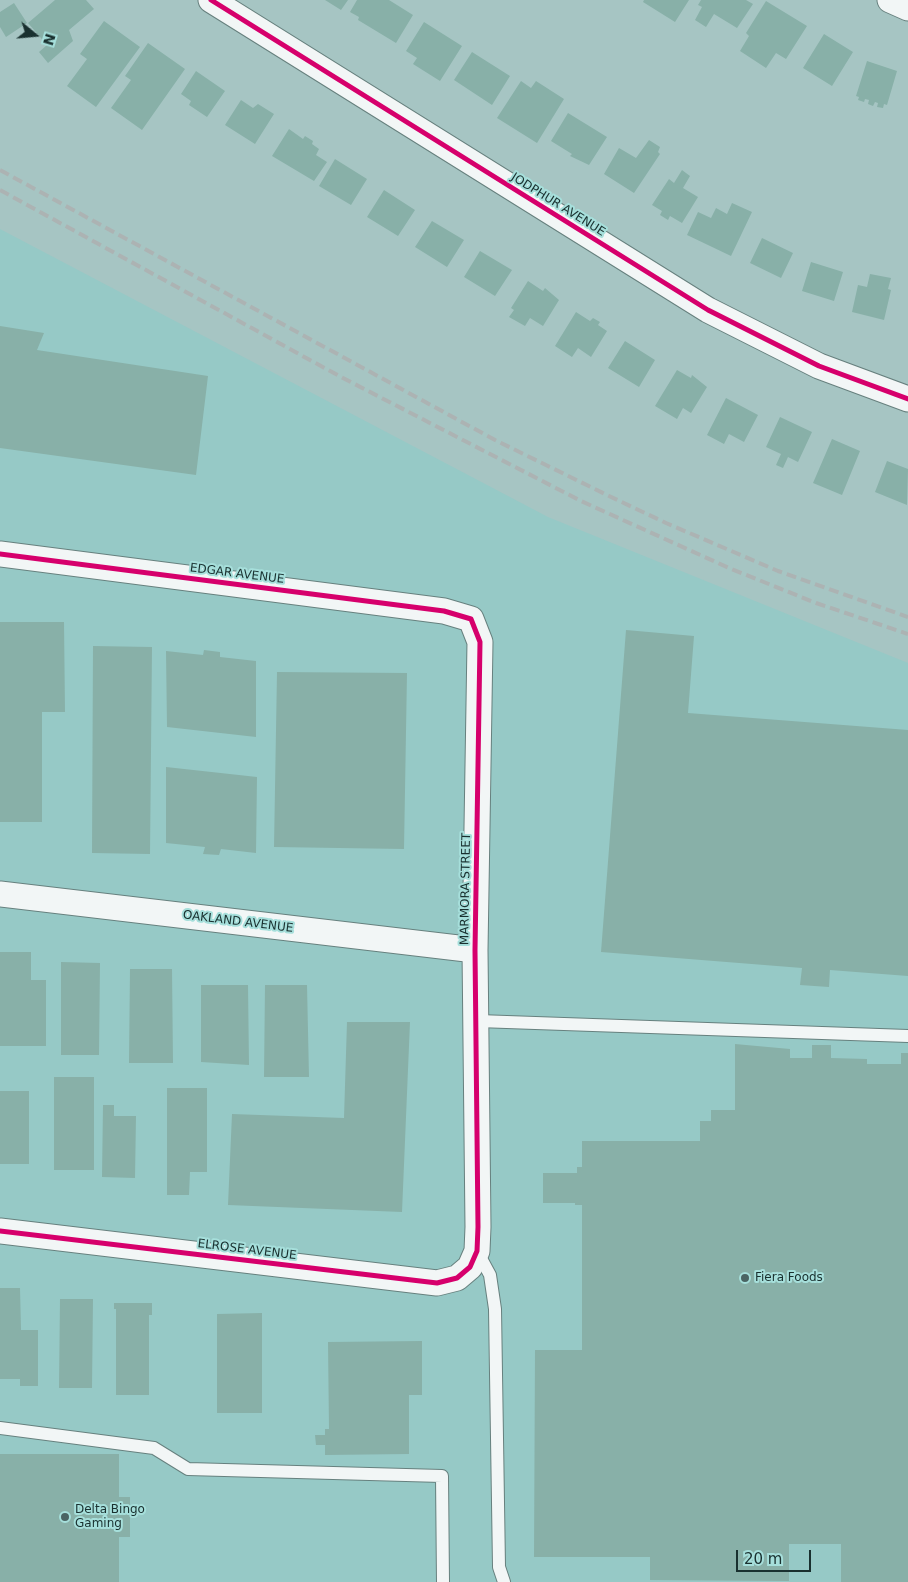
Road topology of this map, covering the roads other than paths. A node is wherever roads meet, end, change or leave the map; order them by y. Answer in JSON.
{"nodes":[{"id":1,"x":211,"y":0,"type":"edge"},
{"id":2,"x":890,"y":0,"type":"edge"},
{"id":3,"x":908,"y":8,"type":"edge"},
{"id":4,"x":908,"y":399,"type":"edge"},
{"id":5,"x":0,"y":554,"type":"edge"},
{"id":6,"x":471,"y":619,"type":"joint"},
{"id":7,"x":0,"y":894,"type":"edge"},
{"id":8,"x":475,"y":950,"type":"junction"},
{"id":9,"x":478,"y":1021,"type":"junction"},
{"id":10,"x":908,"y":1036,"type":"edge"},
{"id":11,"x":0,"y":1231,"type":"edge"},
{"id":12,"x":477,"y":1251,"type":"junction"},
{"id":13,"x":0,"y":1428,"type":"edge"},
{"id":14,"x":443,"y":1582,"type":"edge"},
{"id":15,"x":504,"y":1582,"type":"edge"}],
"edges":[{"from":1,"to":4,"type":"street","name":"JODPHUR AVENUE"},
{"from":2,"to":3,"type":"street"},
{"from":5,"to":6,"type":"street","name":"EDGAR AVENUE"},
{"from":6,"to":8,"type":"street","name":"MARMORA STREET"},
{"from":7,"to":8,"type":"street","name":"OAKLAND AVENUE"},
{"from":8,"to":9,"type":"street","name":"MARMORA STREET"},
{"from":9,"to":10,"type":"lane"},
{"from":9,"to":12,"type":"street","name":"MARMORA STREET"},
{"from":11,"to":12,"type":"street","name":"ELROSE AVENUE"},
{"from":12,"to":15,"type":"lane"},
{"from":13,"to":14,"type":"lane"}]}
